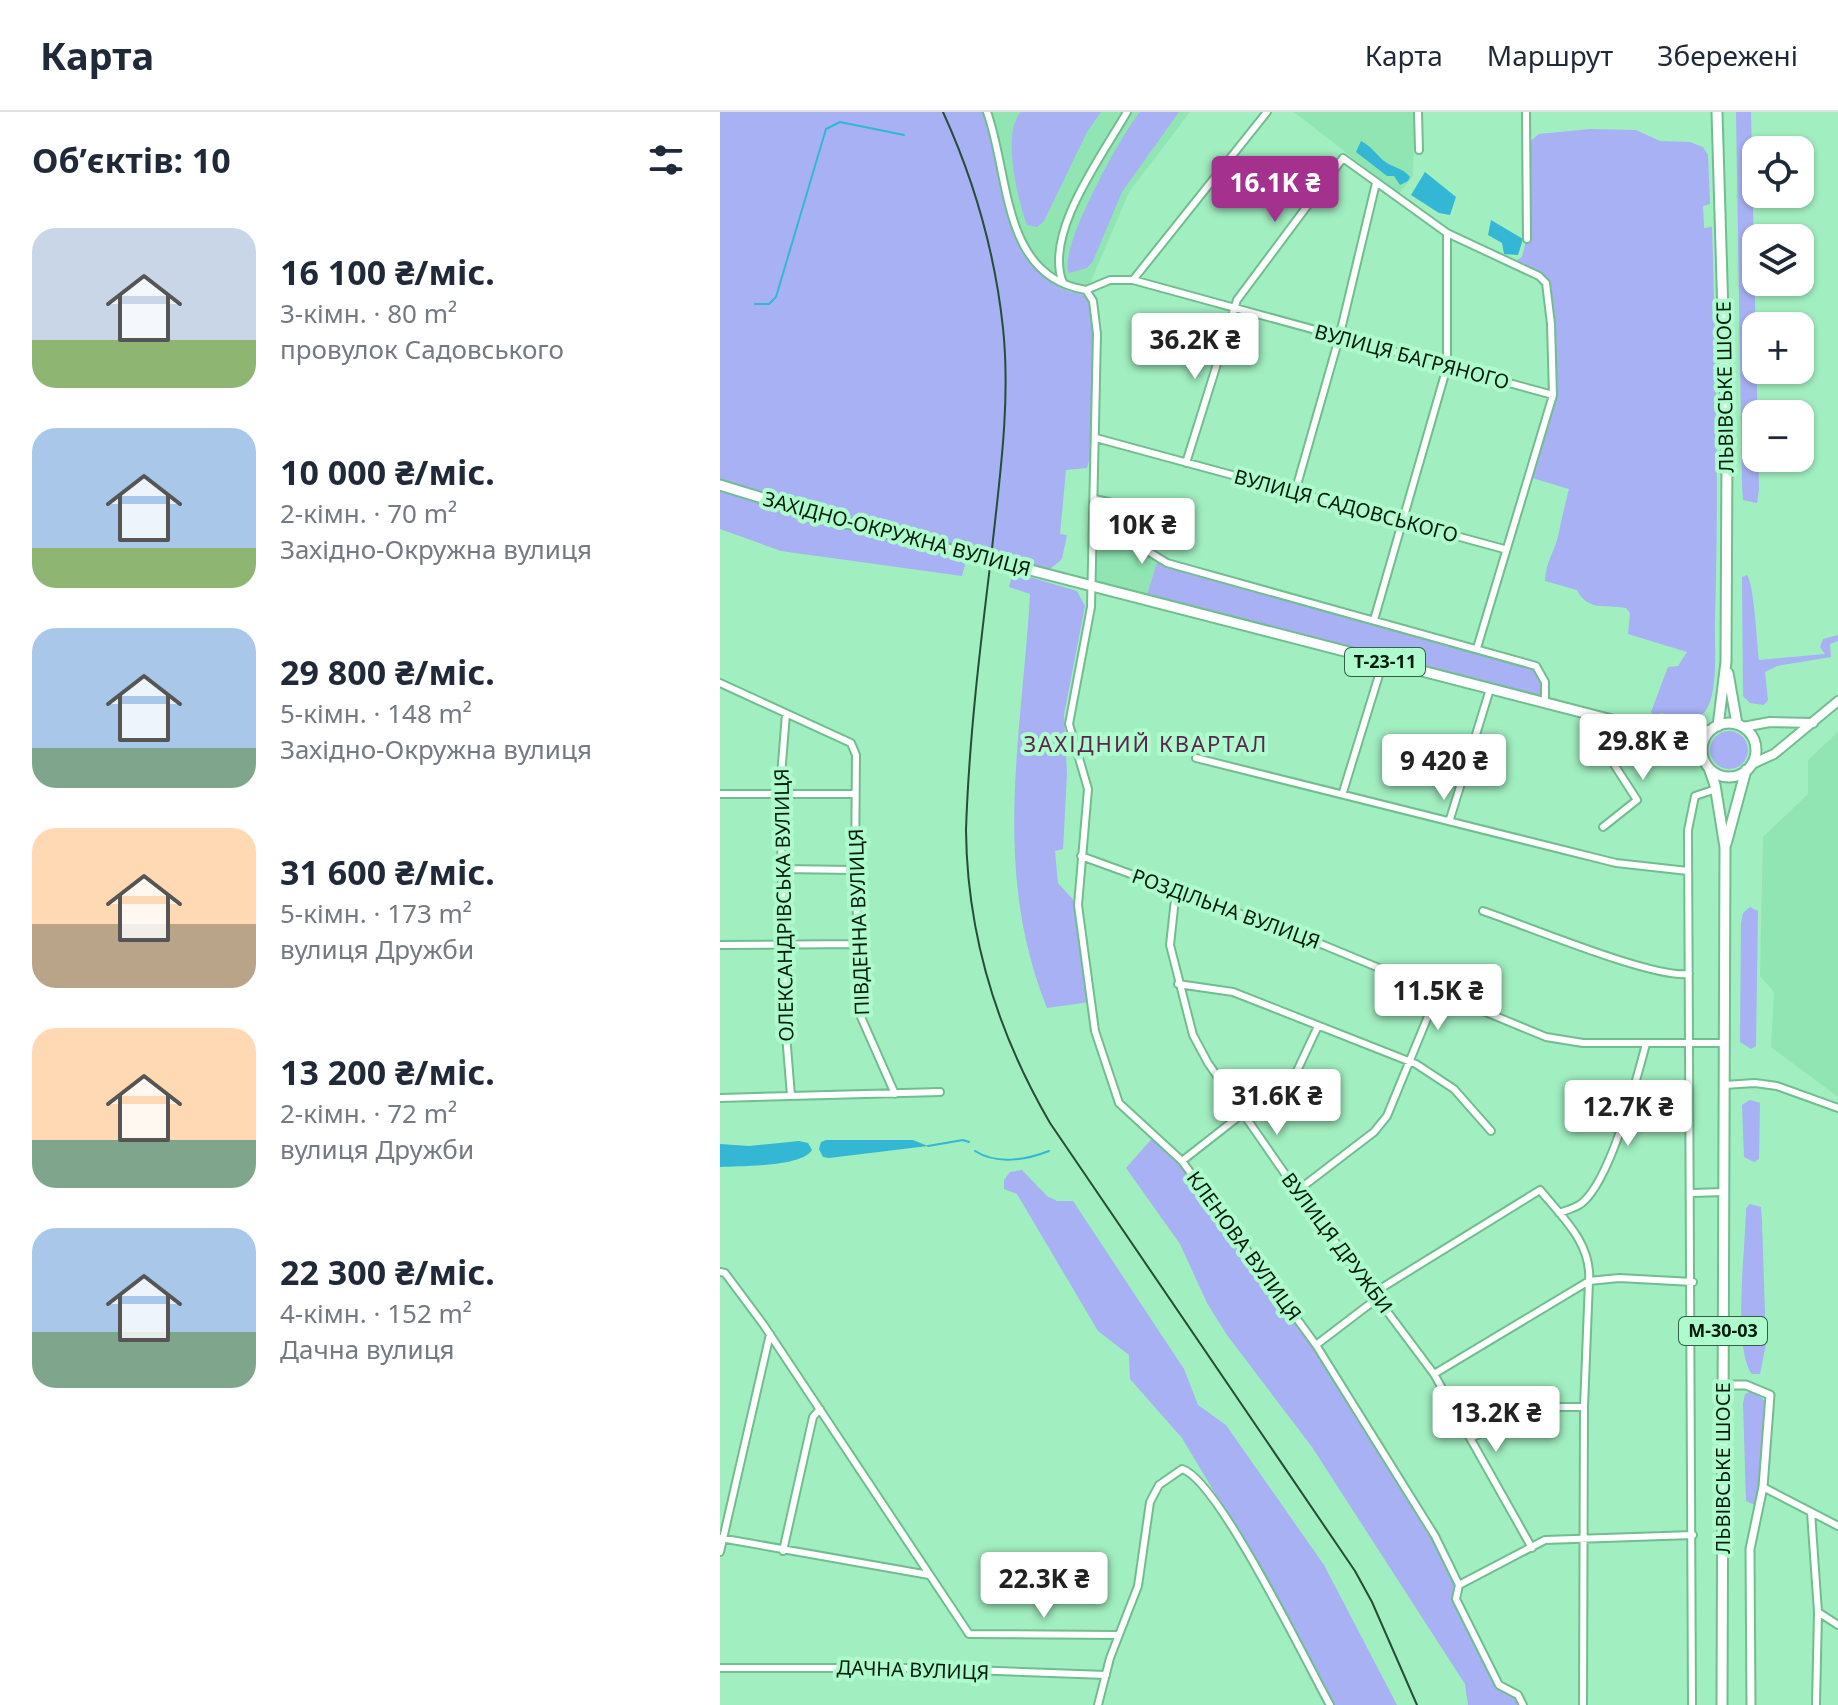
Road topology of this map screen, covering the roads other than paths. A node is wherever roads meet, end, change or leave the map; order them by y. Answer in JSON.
{"nodes":[{"id":1,"x":987,"y":112,"type":"edge"},
{"id":2,"x":1127,"y":112,"type":"edge"},
{"id":3,"x":1267,"y":112,"type":"edge"},
{"id":4,"x":1418,"y":112,"type":"edge"},
{"id":5,"x":1526,"y":112,"type":"edge"},
{"id":6,"x":1717,"y":112,"type":"edge"},
{"id":7,"x":1419,"y":150,"type":"dead end"},
{"id":8,"x":1376,"y":183,"type":"junction"},
{"id":9,"x":1447,"y":233,"type":"junction"},
{"id":10,"x":1527,"y":239,"type":"dead end"},
{"id":11,"x":1133,"y":280,"type":"junction"},
{"id":12,"x":1064,"y":287,"type":"junction"},
{"id":13,"x":1086,"y":290,"type":"junction"},
{"id":14,"x":1233,"y":307,"type":"junction"},
{"id":15,"x":1339,"y":338,"type":"junction"},
{"id":16,"x":1447,"y":367,"type":"junction"},
{"id":17,"x":1553,"y":395,"type":"junction"},
{"id":18,"x":1096,"y":438,"type":"junction"},
{"id":19,"x":1186,"y":463,"type":"junction"},
{"id":20,"x":720,"y":485,"type":"edge"},
{"id":21,"x":1295,"y":492,"type":"junction"},
{"id":22,"x":1094,"y":499,"type":"junction"},
{"id":23,"x":1401,"y":521,"type":"junction"},
{"id":24,"x":1504,"y":549,"type":"junction"},
{"id":25,"x":1091,"y":587,"type":"junction"},
{"id":26,"x":1374,"y":620,"type":"junction"},
{"id":27,"x":1477,"y":648,"type":"junction"},
{"id":28,"x":1383,"y":662,"type":"junction"},
{"id":29,"x":1726,"y":662,"type":"junction"},
{"id":30,"x":720,"y":683,"type":"edge"},
{"id":31,"x":1490,"y":689,"type":"junction"},
{"id":32,"x":1838,"y":701,"type":"edge"},
{"id":33,"x":1545,"y":703,"type":"junction"},
{"id":34,"x":786,"y":714,"type":"junction"},
{"id":35,"x":1587,"y":714,"type":"junction"},
{"id":36,"x":1814,"y":723,"type":"junction"},
{"id":37,"x":1740,"y":726,"type":"junction"},
{"id":38,"x":1714,"y":728,"type":"junction"},
{"id":39,"x":1678,"y":737,"type":"junction"},
{"id":40,"x":1196,"y":758,"type":"dead end"},
{"id":41,"x":1707,"y":764,"type":"junction"},
{"id":42,"x":1749,"y":767,"type":"junction"},
{"id":43,"x":1716,"y":789,"type":"junction"},
{"id":44,"x":1343,"y":792,"type":"junction"},
{"id":45,"x":780,"y":793,"type":"junction"},
{"id":46,"x":720,"y":794,"type":"edge"},
{"id":47,"x":854,"y":794,"type":"junction"},
{"id":48,"x":1450,"y":819,"type":"junction"},
{"id":49,"x":1603,"y":827,"type":"dead end"},
{"id":50,"x":1725,"y":847,"type":"junction"},
{"id":51,"x":1081,"y":856,"type":"junction"},
{"id":52,"x":781,"y":869,"type":"junction"},
{"id":53,"x":855,"y":870,"type":"junction"},
{"id":54,"x":1688,"y":871,"type":"junction"},
{"id":55,"x":1176,"y":890,"type":"junction"},
{"id":56,"x":1483,"y":911,"type":"dead end"},
{"id":57,"x":783,"y":944,"type":"junction"},
{"id":58,"x":858,"y":944,"type":"junction"},
{"id":59,"x":720,"y":945,"type":"edge"},
{"id":60,"x":1689,"y":974,"type":"junction"},
{"id":61,"x":1178,"y":984,"type":"junction"},
{"id":62,"x":1438,"y":992,"type":"junction"},
{"id":63,"x":1318,"y":1026,"type":"junction"},
{"id":64,"x":1690,"y":1042,"type":"junction"},
{"id":65,"x":1724,"y":1043,"type":"junction"},
{"id":66,"x":1646,"y":1044,"type":"junction"},
{"id":67,"x":1411,"y":1062,"type":"junction"},
{"id":68,"x":1724,"y":1085,"type":"junction"},
{"id":69,"x":940,"y":1092,"type":"dead end"},
{"id":70,"x":895,"y":1094,"type":"junction"},
{"id":71,"x":791,"y":1096,"type":"junction"},
{"id":72,"x":720,"y":1098,"type":"edge"},
{"id":73,"x":1838,"y":1108,"type":"edge"},
{"id":74,"x":1242,"y":1112,"type":"junction"},
{"id":75,"x":1491,"y":1131,"type":"dead end"},
{"id":76,"x":1182,"y":1161,"type":"junction"},
{"id":77,"x":1297,"y":1191,"type":"junction"},
{"id":78,"x":1724,"y":1192,"type":"junction"},
{"id":79,"x":1692,"y":1193,"type":"junction"},
{"id":80,"x":1559,"y":1213,"type":"junction"},
{"id":81,"x":722,"y":1275,"type":"edge"},
{"id":82,"x":1589,"y":1281,"type":"junction"},
{"id":83,"x":1693,"y":1282,"type":"junction"},
{"id":84,"x":1377,"y":1294,"type":"junction"},
{"id":85,"x":770,"y":1334,"type":"junction"},
{"id":86,"x":1316,"y":1345,"type":"junction"},
{"id":87,"x":1434,"y":1374,"type":"junction"},
{"id":88,"x":1723,"y":1385,"type":"junction"},
{"id":89,"x":1584,"y":1407,"type":"junction"},
{"id":90,"x":820,"y":1409,"type":"junction"},
{"id":91,"x":1471,"y":1438,"type":"junction"},
{"id":92,"x":1763,"y":1487,"type":"junction"},
{"id":93,"x":1811,"y":1512,"type":"junction"},
{"id":94,"x":1838,"y":1526,"type":"edge"},
{"id":95,"x":1693,"y":1535,"type":"junction"},
{"id":96,"x":721,"y":1538,"type":"edge"},
{"id":97,"x":1583,"y":1540,"type":"junction"},
{"id":98,"x":1532,"y":1548,"type":"junction"},
{"id":99,"x":783,"y":1551,"type":"junction"},
{"id":100,"x":720,"y":1552,"type":"edge"},
{"id":101,"x":932,"y":1577,"type":"junction"},
{"id":102,"x":1459,"y":1585,"type":"junction"},
{"id":103,"x":1818,"y":1612,"type":"junction"},
{"id":104,"x":1838,"y":1625,"type":"edge"},
{"id":105,"x":1118,"y":1635,"type":"junction"},
{"id":106,"x":720,"y":1668,"type":"edge"},
{"id":107,"x":1106,"y":1675,"type":"junction"},
{"id":108,"x":1098,"y":1705,"type":"edge"},
{"id":109,"x":1330,"y":1705,"type":"edge"},
{"id":110,"x":1523,"y":1705,"type":"edge"},
{"id":111,"x":1583,"y":1705,"type":"edge"},
{"id":112,"x":1692,"y":1705,"type":"edge"},
{"id":113,"x":1722,"y":1705,"type":"edge"},
{"id":114,"x":1751,"y":1705,"type":"edge"},
{"id":115,"x":1816,"y":1705,"type":"edge"}],
"edges":[{"from":1,"to":12,"type":"street"},
{"from":2,"to":12,"type":"street"},
{"from":3,"to":11,"type":"street"},
{"from":4,"to":7,"type":"street"},
{"from":5,"to":10,"type":"street"},
{"from":6,"to":29,"type":"main road","name":"ЛЬВІВСЬКЕ ШОСЕ"},
{"from":8,"to":9,"type":"street"},
{"from":8,"to":14,"type":"street"},
{"from":8,"to":15,"type":"street"},
{"from":9,"to":16,"type":"street"},
{"from":9,"to":17,"type":"street"},
{"from":11,"to":13,"type":"street","name":"ВУЛИЦЯ БАГРЯНОГО"},
{"from":11,"to":14,"type":"street","name":"ВУЛИЦЯ БАГРЯНОГО"},
{"from":12,"to":13,"type":"street"},
{"from":13,"to":18,"type":"street","name":"КЛЕНОВА ВУЛИЦЯ"},
{"from":14,"to":15,"type":"street","name":"ВУЛИЦЯ БАГРЯНОГО"},
{"from":14,"to":19,"type":"street"},
{"from":15,"to":16,"type":"street","name":"ВУЛИЦЯ БАГРЯНОГО"},
{"from":15,"to":21,"type":"street"},
{"from":16,"to":17,"type":"street","name":"ВУЛИЦЯ БАГРЯНОГО"},
{"from":16,"to":23,"type":"street"},
{"from":17,"to":24,"type":"street"},
{"from":18,"to":19,"type":"street","name":"ВУЛИЦЯ САДОВСЬКОГО"},
{"from":18,"to":22,"type":"street","name":"КЛЕНОВА ВУЛИЦЯ"},
{"from":19,"to":21,"type":"street","name":"ВУЛИЦЯ САДОВСЬКОГО"},
{"from":20,"to":25,"type":"main road","name":"ЗАХІДНО-ОКРУЖНА ВУЛИЦЯ","number":"Т-23-11","bridge":true},
{"from":21,"to":23,"type":"street","name":"ВУЛИЦЯ САДОВСЬКОГО"},
{"from":22,"to":25,"type":"street","name":"КЛЕНОВА ВУЛИЦЯ"},
{"from":22,"to":26,"type":"street"},
{"from":23,"to":24,"type":"street","name":"ВУЛИЦЯ САДОВСЬКОГО"},
{"from":23,"to":26,"type":"street"},
{"from":24,"to":27,"type":"street"},
{"from":25,"to":28,"type":"main road","name":"ЗАХІДНО-ОКРУЖНА ВУЛИЦЯ","number":"Т-23-11"},
{"from":25,"to":51,"type":"street","name":"КЛЕНОВА ВУЛИЦЯ"},
{"from":26,"to":27,"type":"street"},
{"from":27,"to":33,"type":"street"},
{"from":28,"to":31,"type":"main road","name":"ЗАХІДНО-ОКРУЖНА ВУЛИЦЯ","number":"Т-23-11"},
{"from":28,"to":44,"type":"street"},
{"from":29,"to":37,"type":"main road","name":"ЛЬВІВСЬКЕ ШОСЕ"},
{"from":29,"to":38,"type":"main road","name":"ЛЬВІВСЬКЕ ШОСЕ"},
{"from":30,"to":34,"type":"street"},
{"from":31,"to":33,"type":"main road","name":"ЗАХІДНО-ОКРУЖНА ВУЛИЦЯ","number":"Т-23-11"},
{"from":31,"to":48,"type":"street"},
{"from":32,"to":36,"type":"main road"},
{"from":33,"to":35,"type":"main road","name":"ЗАХІДНО-ОКРУЖНА ВУЛИЦЯ","number":"Т-23-11"},
{"from":34,"to":45,"type":"street","name":"ОЛЕКСАНДРІВСЬКА ВУЛИЦЯ"},
{"from":34,"to":47,"type":"street","name":"ПІВДЕННА ВУЛИЦЯ"},
{"from":35,"to":39,"type":"main road","name":"ЗАХІДНО-ОКРУЖНА ВУЛИЦЯ","number":"Т-23-11"},
{"from":35,"to":49,"type":"street"},
{"from":36,"to":37,"type":"main road","number":"Т-23-11"},
{"from":36,"to":42,"type":"main road"},
{"from":37,"to":38,"type":"main road","number":"Т-23-11"},
{"from":37,"to":42,"type":"main road"},
{"from":38,"to":39,"type":"main road","name":"ЗАХІДНО-ОКРУЖНА ВУЛИЦЯ","number":"Т-23-11"},
{"from":38,"to":41,"type":"main road"},
{"from":39,"to":41,"type":"main road","name":"ЗАХІДНО-ОКРУЖНА ВУЛИЦЯ","number":"Т-23-11"},
{"from":40,"to":44,"type":"street"},
{"from":41,"to":42,"type":"main road"},
{"from":41,"to":43,"type":"main road","name":"ЛЬВІВСЬКЕ ШОСЕ"},
{"from":42,"to":50,"type":"main road","name":"ЛЬВІВСЬКЕ ШОСЕ"},
{"from":43,"to":50,"type":"main road","name":"ЛЬВІВСЬКЕ ШОСЕ"},
{"from":43,"to":54,"type":"street"},
{"from":44,"to":48,"type":"street"},
{"from":45,"to":46,"type":"street"},
{"from":45,"to":47,"type":"street"},
{"from":45,"to":52,"type":"street","name":"ОЛЕКСАНДРІВСЬКА ВУЛИЦЯ"},
{"from":47,"to":53,"type":"street","name":"ПІВДЕННА ВУЛИЦЯ"},
{"from":48,"to":54,"type":"street"},
{"from":50,"to":65,"type":"main road","name":"ЛЬВІВСЬКЕ ШОСЕ"},
{"from":51,"to":55,"type":"street","name":"РОЗДІЛЬНА ВУЛИЦЯ"},
{"from":51,"to":76,"type":"street","name":"КЛЕНОВА ВУЛИЦЯ"},
{"from":52,"to":53,"type":"street"},
{"from":52,"to":57,"type":"street","name":"ОЛЕКСАНДРІВСЬКА ВУЛИЦЯ"},
{"from":53,"to":58,"type":"street","name":"ПІВДЕННА ВУЛИЦЯ"},
{"from":54,"to":60,"type":"street"},
{"from":55,"to":61,"type":"street","name":"ВУЛИЦЯ ДРУЖБИ"},
{"from":55,"to":62,"type":"street","name":"РОЗДІЛЬНА ВУЛИЦЯ"},
{"from":56,"to":60,"type":"street"},
{"from":57,"to":58,"type":"street"},
{"from":57,"to":59,"type":"street"},
{"from":57,"to":71,"type":"street","name":"ОЛЕКСАНДРІВСЬКА ВУЛИЦЯ"},
{"from":58,"to":70,"type":"street","name":"ПІВДЕННА ВУЛИЦЯ"},
{"from":60,"to":64,"type":"street"},
{"from":61,"to":63,"type":"street"},
{"from":61,"to":74,"type":"street","name":"ВУЛИЦЯ ДРУЖБИ"},
{"from":62,"to":66,"type":"street","name":"РОЗДІЛЬНА ВУЛИЦЯ"},
{"from":62,"to":67,"type":"street"},
{"from":63,"to":67,"type":"street"},
{"from":63,"to":74,"type":"street"},
{"from":64,"to":65,"type":"street","name":"РОЗДІЛЬНА ВУЛИЦЯ"},
{"from":64,"to":66,"type":"street","name":"РОЗДІЛЬНА ВУЛИЦЯ"},
{"from":64,"to":79,"type":"street"},
{"from":65,"to":68,"type":"main road","name":"ЛЬВІВСЬКЕ ШОСЕ"},
{"from":66,"to":80,"type":"street"},
{"from":67,"to":75,"type":"street"},
{"from":67,"to":77,"type":"street"},
{"from":68,"to":73,"type":"street"},
{"from":68,"to":78,"type":"main road","name":"ЛЬВІВСЬКЕ ШОСЕ","number":"М-30-03"},
{"from":69,"to":70,"type":"street"},
{"from":70,"to":71,"type":"street"},
{"from":71,"to":72,"type":"street"},
{"from":74,"to":76,"type":"street"},
{"from":74,"to":77,"type":"street","name":"ВУЛИЦЯ ДРУЖБИ"},
{"from":76,"to":86,"type":"street","name":"КЛЕНОВА ВУЛИЦЯ"},
{"from":77,"to":84,"type":"street","name":"ВУЛИЦЯ ДРУЖБИ"},
{"from":78,"to":79,"type":"street"},
{"from":78,"to":88,"type":"main road","name":"ЛЬВІВСЬКЕ ШОСЕ","number":"М-30-03"},
{"from":79,"to":83,"type":"street"},
{"from":80,"to":82,"type":"street"},
{"from":80,"to":84,"type":"street"},
{"from":81,"to":85,"type":"street"},
{"from":82,"to":83,"type":"street"},
{"from":82,"to":87,"type":"street"},
{"from":82,"to":89,"type":"street"},
{"from":83,"to":95,"type":"street"},
{"from":84,"to":86,"type":"street"},
{"from":84,"to":87,"type":"street","name":"ВУЛИЦЯ ДРУЖБИ"},
{"from":85,"to":90,"type":"street"},
{"from":85,"to":96,"type":"street"},
{"from":86,"to":102,"type":"street","name":"КЛЕНОВА ВУЛИЦЯ"},
{"from":87,"to":91,"type":"street","name":"ВУЛИЦЯ ДРУЖБИ"},
{"from":88,"to":92,"type":"street"},
{"from":88,"to":113,"type":"main road","name":"ЛЬВІВСЬКЕ ШОСЕ","number":"М-30-03"},
{"from":89,"to":91,"type":"street"},
{"from":89,"to":97,"type":"street"},
{"from":90,"to":99,"type":"street"},
{"from":90,"to":101,"type":"street"},
{"from":91,"to":98,"type":"street","name":"ВУЛИЦЯ ДРУЖБИ"},
{"from":92,"to":93,"type":"street"},
{"from":92,"to":114,"type":"street"},
{"from":93,"to":94,"type":"street"},
{"from":93,"to":103,"type":"street"},
{"from":95,"to":97,"type":"street"},
{"from":95,"to":112,"type":"street"},
{"from":96,"to":99,"type":"street"},
{"from":96,"to":100,"type":"street"},
{"from":97,"to":98,"type":"street"},
{"from":97,"to":111,"type":"street"},
{"from":98,"to":102,"type":"street"},
{"from":99,"to":101,"type":"street"},
{"from":101,"to":105,"type":"street"},
{"from":102,"to":110,"type":"street"},
{"from":103,"to":104,"type":"street"},
{"from":103,"to":115,"type":"street"},
{"from":105,"to":107,"type":"street"},
{"from":105,"to":109,"type":"street"},
{"from":106,"to":107,"type":"street","name":"ДАЧНА ВУЛИЦЯ"},
{"from":107,"to":108,"type":"street"}]}
